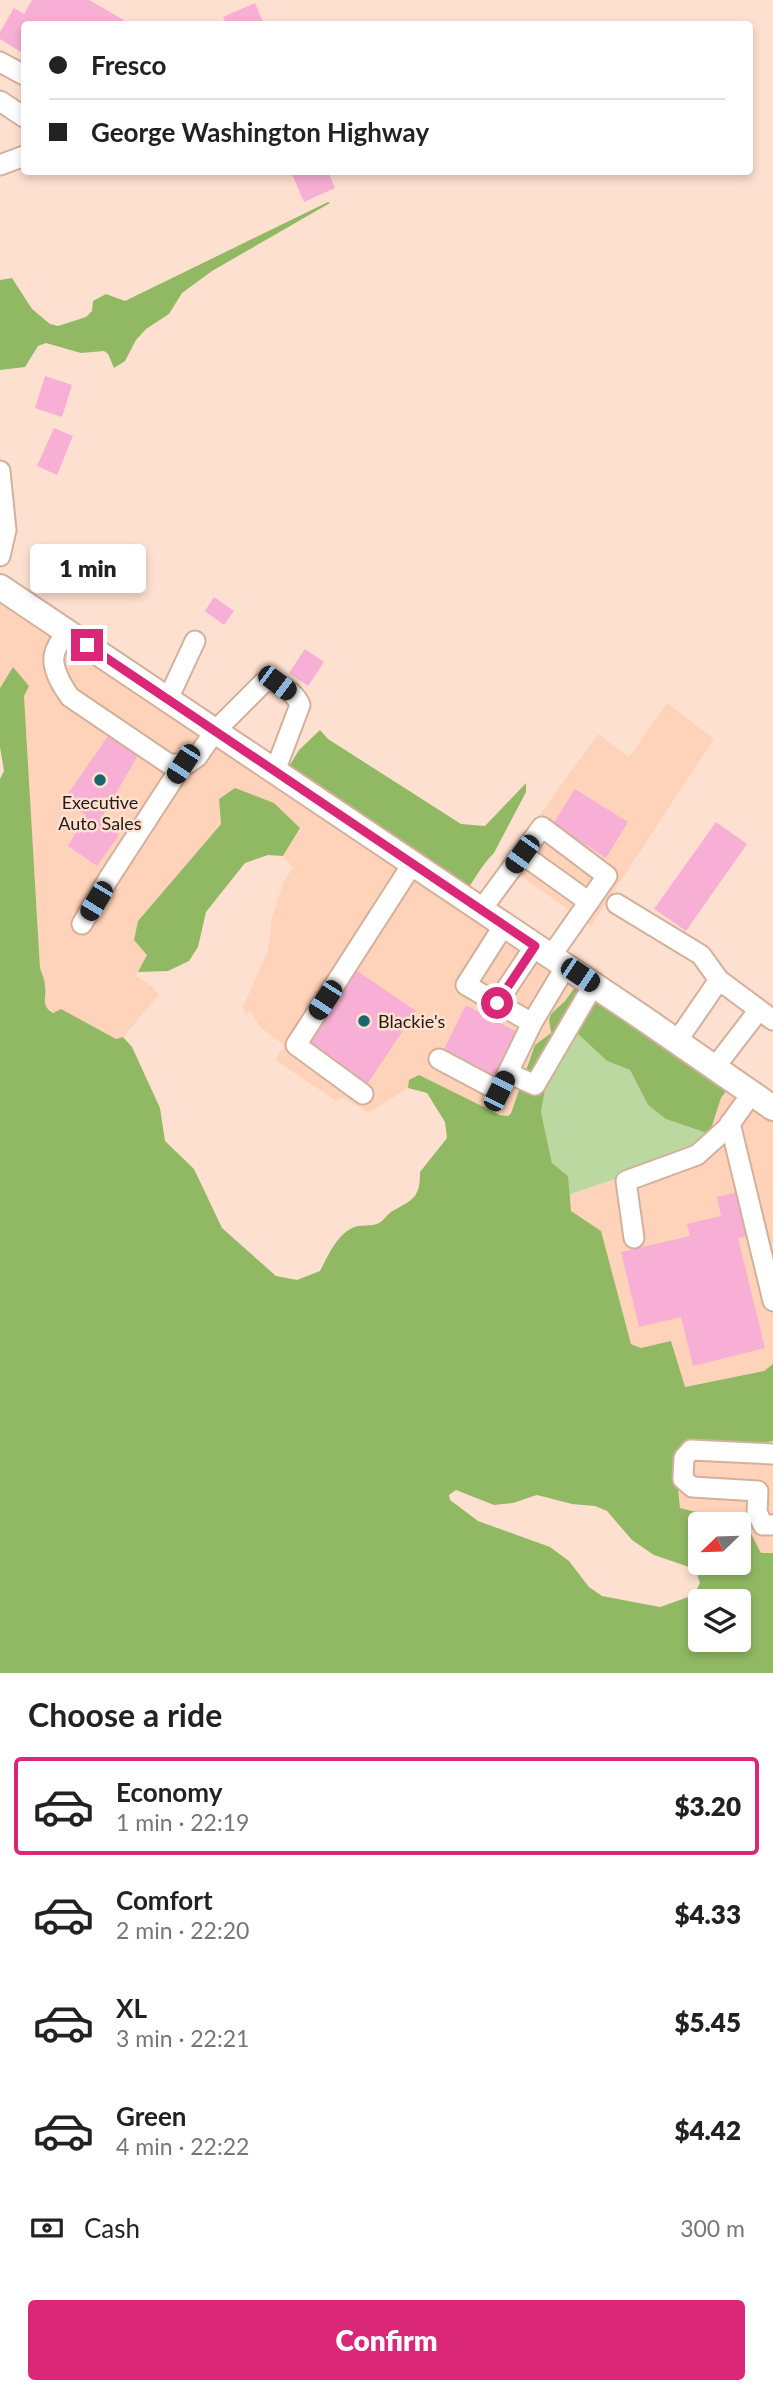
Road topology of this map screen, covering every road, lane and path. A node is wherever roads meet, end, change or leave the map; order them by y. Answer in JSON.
{"nodes":[{"id":1,"x":0,"y":62,"type":"edge"},
{"id":2,"x":21,"y":73,"type":"edge"},
{"id":3,"x":0,"y":102,"type":"edge"},
{"id":4,"x":21,"y":115,"type":"edge"},
{"id":5,"x":21,"y":157,"type":"edge"},
{"id":6,"x":0,"y":165,"type":"edge"},
{"id":7,"x":0,"y":471,"type":"edge"},
{"id":8,"x":0,"y":556,"type":"edge"},
{"id":9,"x":0,"y":587,"type":"edge"},
{"id":10,"x":67,"y":631,"type":"junction"},
{"id":11,"x":195,"y":641,"type":"dead end"},
{"id":12,"x":168,"y":699,"type":"junction"},
{"id":13,"x":215,"y":731,"type":"junction"},
{"id":14,"x":183,"y":764,"type":"junction"},
{"id":15,"x":275,"y":771,"type":"junction"},
{"id":16,"x":522,"y":854,"type":"junction"},
{"id":17,"x":413,"y":863,"type":"junction"},
{"id":18,"x":589,"y":902,"type":"junction"},
{"id":19,"x":617,"y":904,"type":"dead end"},
{"id":20,"x":481,"y":909,"type":"junction"},
{"id":21,"x":82,"y":924,"type":"dead end"},
{"id":22,"x":504,"y":925,"type":"junction"},
{"id":23,"x":551,"y":956,"type":"junction"},
{"id":24,"x":719,"y":980,"type":"junction"},
{"id":25,"x":593,"y":985,"type":"junction"},
{"id":26,"x":497,"y":1003,"type":"junction"},
{"id":27,"x":766,"y":1015,"type":"edge"},
{"id":28,"x":531,"y":1023,"type":"junction"},
{"id":29,"x":677,"y":1041,"type":"junction"},
{"id":30,"x":439,"y":1059,"type":"dead end"},
{"id":31,"x":715,"y":1068,"type":"junction"},
{"id":32,"x":508,"y":1073,"type":"junction"},
{"id":33,"x":363,"y":1094,"type":"dead end"},
{"id":34,"x":766,"y":1100,"type":"edge"},
{"id":35,"x":730,"y":1123,"type":"junction"},
{"id":36,"x":634,"y":1238,"type":"dead end"},
{"id":37,"x":773,"y":1301,"type":"edge"},
{"id":38,"x":773,"y":1454,"type":"edge"},
{"id":39,"x":773,"y":1525,"type":"edge"}],
"edges":[{"from":1,"to":2,"type":"street"},
{"from":3,"to":4,"type":"street"},
{"from":5,"to":6,"type":"street"},
{"from":7,"to":8,"type":"street"},
{"from":9,"to":10,"type":"main road"},
{"from":10,"to":12,"type":"main road"},
{"from":10,"to":14,"type":"street"},
{"from":11,"to":12,"type":"street"},
{"from":12,"to":13,"type":"main road"},
{"from":13,"to":14,"type":"street"},
{"from":13,"to":15,"type":"main road"},
{"from":13,"to":15,"type":"street"},
{"from":14,"to":21,"type":"street"},
{"from":15,"to":17,"type":"main road"},
{"from":16,"to":18,"type":"street"},
{"from":16,"to":18,"type":"street"},
{"from":16,"to":20,"type":"street"},
{"from":17,"to":20,"type":"main road"},
{"from":17,"to":33,"type":"street"},
{"from":18,"to":23,"type":"street"},
{"from":19,"to":24,"type":"street"},
{"from":20,"to":22,"type":"main road"},
{"from":22,"to":23,"type":"main road"},
{"from":22,"to":26,"type":"street"},
{"from":23,"to":25,"type":"main road"},
{"from":23,"to":26,"type":"street"},
{"from":23,"to":28,"type":"street"},
{"from":24,"to":27,"type":"street"},
{"from":24,"to":29,"type":"street"},
{"from":25,"to":29,"type":"main road"},
{"from":25,"to":32,"type":"street"},
{"from":26,"to":28,"type":"street"},
{"from":27,"to":31,"type":"street"},
{"from":28,"to":32,"type":"street"},
{"from":29,"to":31,"type":"main road"},
{"from":30,"to":32,"type":"street"},
{"from":31,"to":34,"type":"main road"},
{"from":34,"to":35,"type":"street"},
{"from":35,"to":36,"type":"street"},
{"from":35,"to":37,"type":"street"},
{"from":38,"to":39,"type":"street"}]}
